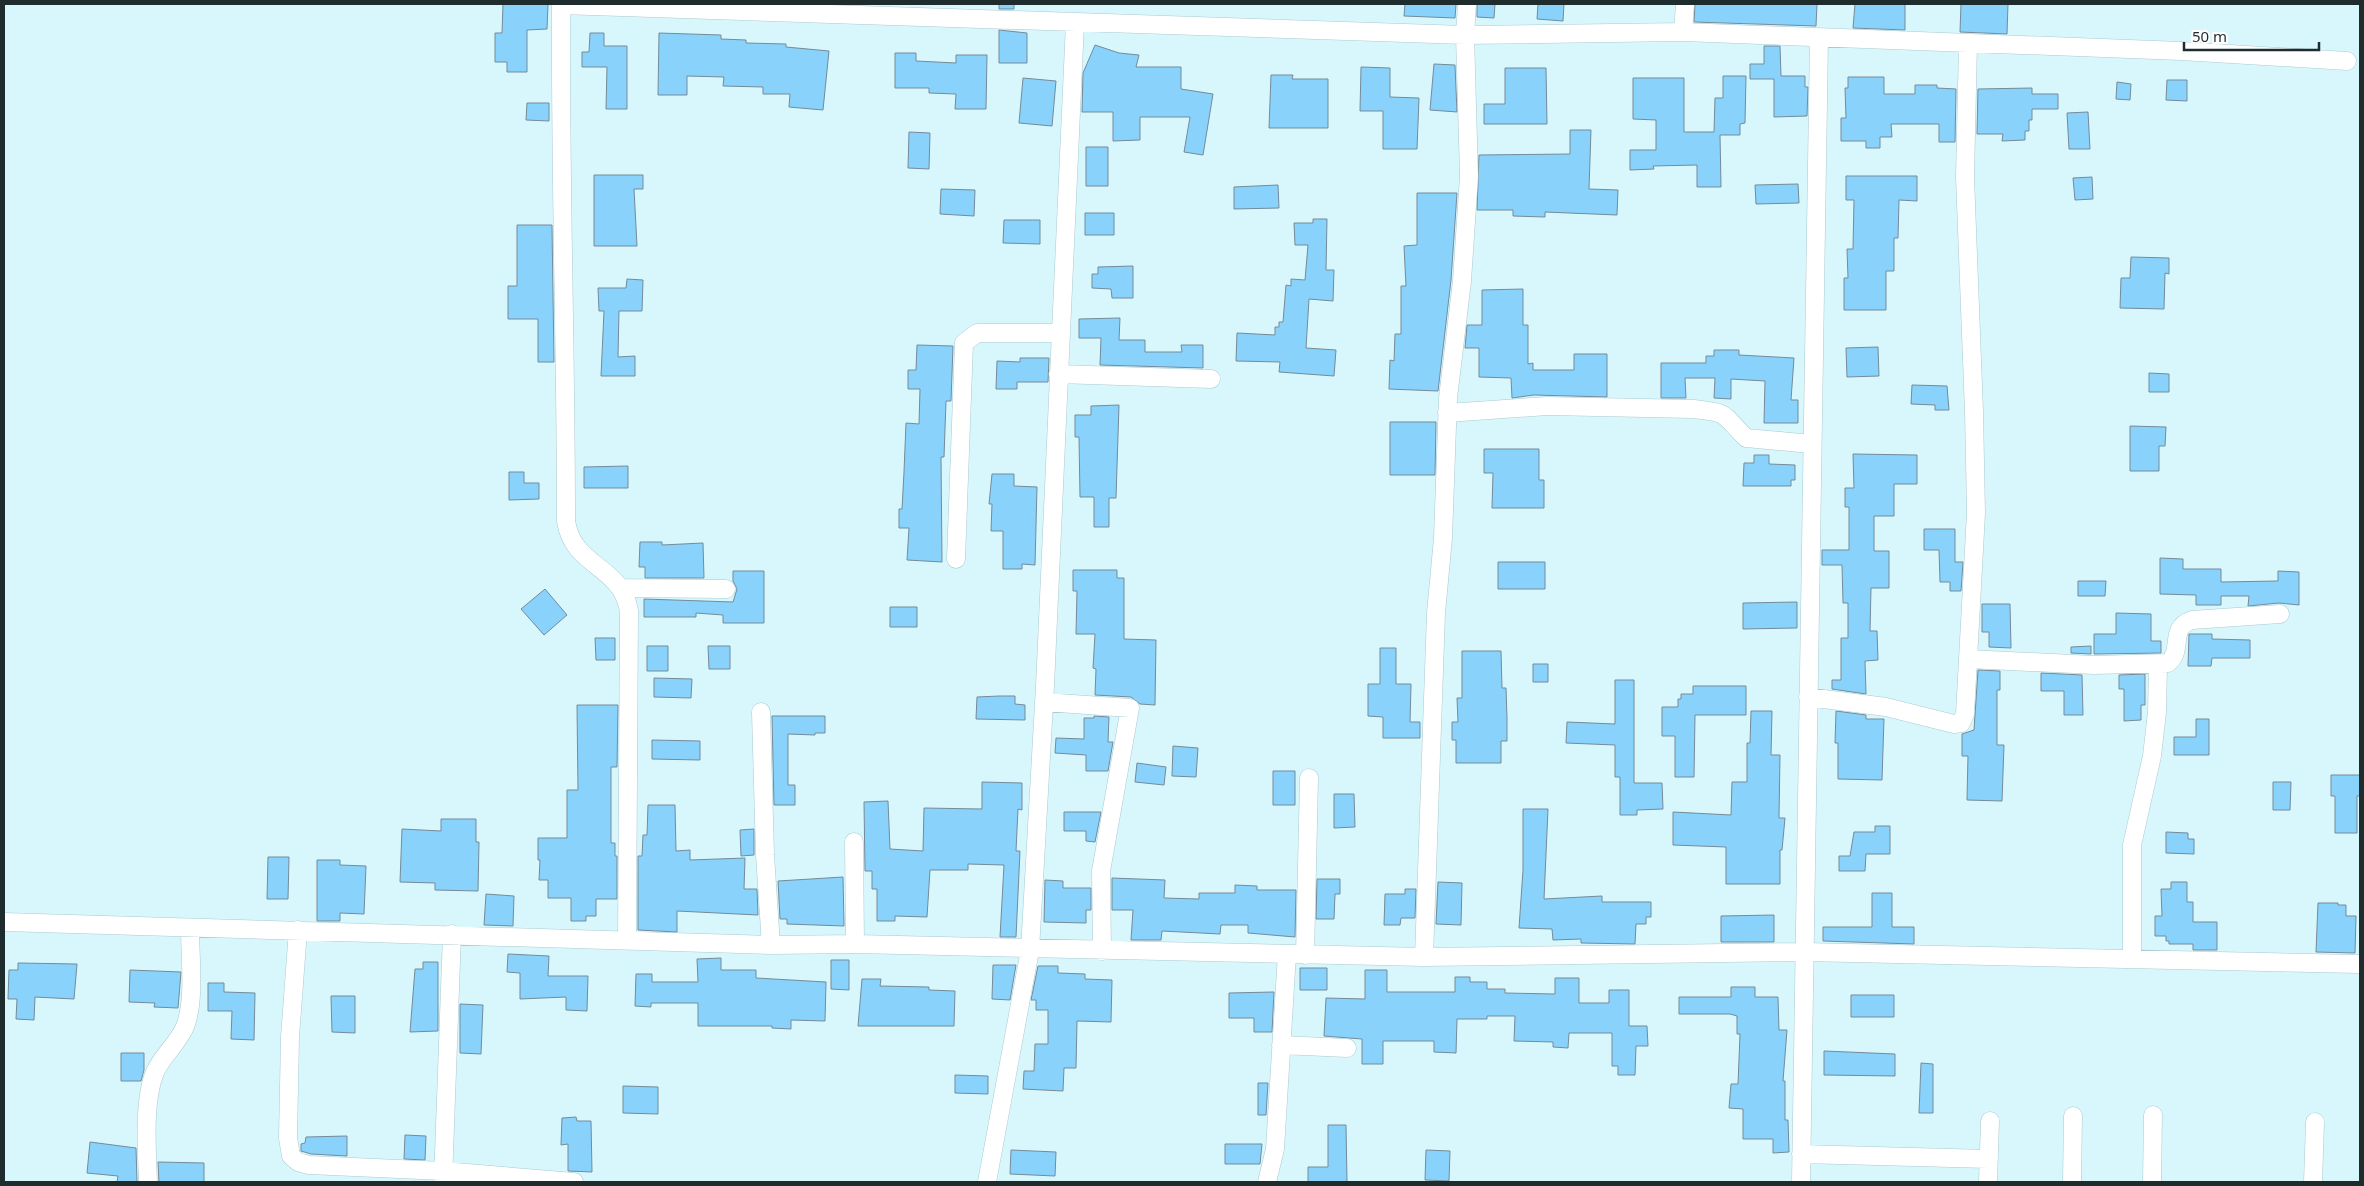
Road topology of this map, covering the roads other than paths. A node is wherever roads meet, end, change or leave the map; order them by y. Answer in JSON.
{"nodes":[{"id":1,"x":561,"y":4,"type":"edge"},
{"id":2,"x":1467,"y":4,"type":"edge"},
{"id":3,"x":1685,"y":4,"type":"edge"},
{"id":4,"x":1075,"y":23,"type":"junction"},
{"id":5,"x":1683,"y":32,"type":"junction"},
{"id":6,"x":1465,"y":36,"type":"junction"},
{"id":7,"x":1819,"y":38,"type":"junction"},
{"id":8,"x":1968,"y":44,"type":"junction"},
{"id":9,"x":2347,"y":60,"type":"dead end"},
{"id":10,"x":1060,"y":333,"type":"junction"},
{"id":11,"x":1058,"y":374,"type":"junction"},
{"id":12,"x":1211,"y":379,"type":"dead end"},
{"id":13,"x":1447,"y":413,"type":"junction"},
{"id":14,"x":1812,"y":444,"type":"junction"},
{"id":15,"x":956,"y":559,"type":"dead end"},
{"id":16,"x":621,"y":588,"type":"junction"},
{"id":17,"x":726,"y":589,"type":"dead end"},
{"id":18,"x":2280,"y":614,"type":"dead end"},
{"id":19,"x":1968,"y":659,"type":"junction"},
{"id":20,"x":2158,"y":665,"type":"junction"},
{"id":21,"x":1808,"y":696,"type":"junction"},
{"id":22,"x":1044,"y":702,"type":"junction"},
{"id":23,"x":761,"y":712,"type":"dead end"},
{"id":24,"x":1309,"y":778,"type":"dead end"},
{"id":25,"x":854,"y":842,"type":"dead end"},
{"id":26,"x":4,"y":922,"type":"edge"},
{"id":27,"x":190,"y":928,"type":"junction"},
{"id":28,"x":298,"y":930,"type":"junction"},
{"id":29,"x":452,"y":934,"type":"junction"},
{"id":30,"x":627,"y":940,"type":"junction"},
{"id":31,"x":855,"y":944,"type":"junction"},
{"id":32,"x":771,"y":945,"type":"junction"},
{"id":33,"x":1030,"y":950,"type":"junction"},
{"id":34,"x":1102,"y":951,"type":"junction"},
{"id":35,"x":1804,"y":952,"type":"junction"},
{"id":36,"x":1287,"y":954,"type":"junction"},
{"id":37,"x":1306,"y":955,"type":"junction"},
{"id":38,"x":1424,"y":957,"type":"junction"},
{"id":39,"x":2132,"y":959,"type":"junction"},
{"id":40,"x":2360,"y":964,"type":"edge"},
{"id":41,"x":1281,"y":1045,"type":"junction"},
{"id":42,"x":1347,"y":1048,"type":"dead end"},
{"id":43,"x":2073,"y":1116,"type":"dead end"},
{"id":44,"x":2153,"y":1116,"type":"dead end"},
{"id":45,"x":1990,"y":1121,"type":"dead end"},
{"id":46,"x":2315,"y":1122,"type":"dead end"},
{"id":47,"x":1801,"y":1154,"type":"junction"},
{"id":48,"x":1989,"y":1159,"type":"junction"},
{"id":49,"x":443,"y":1177,"type":"edge"},
{"id":50,"x":148,"y":1182,"type":"edge"},
{"id":51,"x":574,"y":1182,"type":"edge"},
{"id":52,"x":987,"y":1182,"type":"edge"},
{"id":53,"x":1267,"y":1182,"type":"edge"},
{"id":54,"x":1801,"y":1182,"type":"edge"},
{"id":55,"x":1988,"y":1182,"type":"edge"},
{"id":56,"x":2072,"y":1182,"type":"edge"},
{"id":57,"x":2152,"y":1182,"type":"edge"},
{"id":58,"x":2313,"y":1182,"type":"edge"}],
"edges":[{"from":1,"to":4,"type":"street"},
{"from":1,"to":16,"type":"street"},
{"from":2,"to":6,"type":"street"},
{"from":3,"to":5,"type":"street"},
{"from":4,"to":6,"type":"street"},
{"from":4,"to":10,"type":"street"},
{"from":5,"to":6,"type":"street"},
{"from":5,"to":7,"type":"street"},
{"from":6,"to":13,"type":"street"},
{"from":7,"to":8,"type":"street"},
{"from":7,"to":14,"type":"street"},
{"from":8,"to":9,"type":"street"},
{"from":8,"to":19,"type":"street"},
{"from":10,"to":11,"type":"street"},
{"from":10,"to":15,"type":"street"},
{"from":11,"to":12,"type":"street"},
{"from":11,"to":22,"type":"street"},
{"from":13,"to":14,"type":"street"},
{"from":13,"to":38,"type":"street"},
{"from":14,"to":21,"type":"street"},
{"from":16,"to":17,"type":"street"},
{"from":16,"to":30,"type":"street"},
{"from":18,"to":20,"type":"street"},
{"from":19,"to":20,"type":"street"},
{"from":19,"to":21,"type":"street"},
{"from":20,"to":39,"type":"street"},
{"from":21,"to":35,"type":"street"},
{"from":22,"to":33,"type":"street"},
{"from":22,"to":34,"type":"street"},
{"from":23,"to":32,"type":"street"},
{"from":24,"to":37,"type":"street"},
{"from":25,"to":31,"type":"street"},
{"from":26,"to":27,"type":"street"},
{"from":27,"to":28,"type":"street"},
{"from":27,"to":50,"type":"street"},
{"from":28,"to":29,"type":"street"},
{"from":28,"to":49,"type":"street"},
{"from":29,"to":30,"type":"street"},
{"from":29,"to":49,"type":"street"},
{"from":30,"to":32,"type":"street"},
{"from":31,"to":32,"type":"street"},
{"from":31,"to":33,"type":"street"},
{"from":33,"to":34,"type":"street"},
{"from":33,"to":52,"type":"street"},
{"from":34,"to":36,"type":"street"},
{"from":35,"to":38,"type":"street"},
{"from":35,"to":39,"type":"street"},
{"from":35,"to":47,"type":"street"},
{"from":36,"to":37,"type":"street"},
{"from":36,"to":41,"type":"street"},
{"from":37,"to":38,"type":"street"},
{"from":39,"to":40,"type":"street"},
{"from":41,"to":42,"type":"street"},
{"from":41,"to":53,"type":"street"},
{"from":43,"to":56,"type":"street"},
{"from":44,"to":57,"type":"street"},
{"from":45,"to":48,"type":"street"},
{"from":46,"to":58,"type":"street"},
{"from":47,"to":48,"type":"street"},
{"from":47,"to":54,"type":"street"},
{"from":48,"to":55,"type":"street"},
{"from":49,"to":51,"type":"street"}]}
